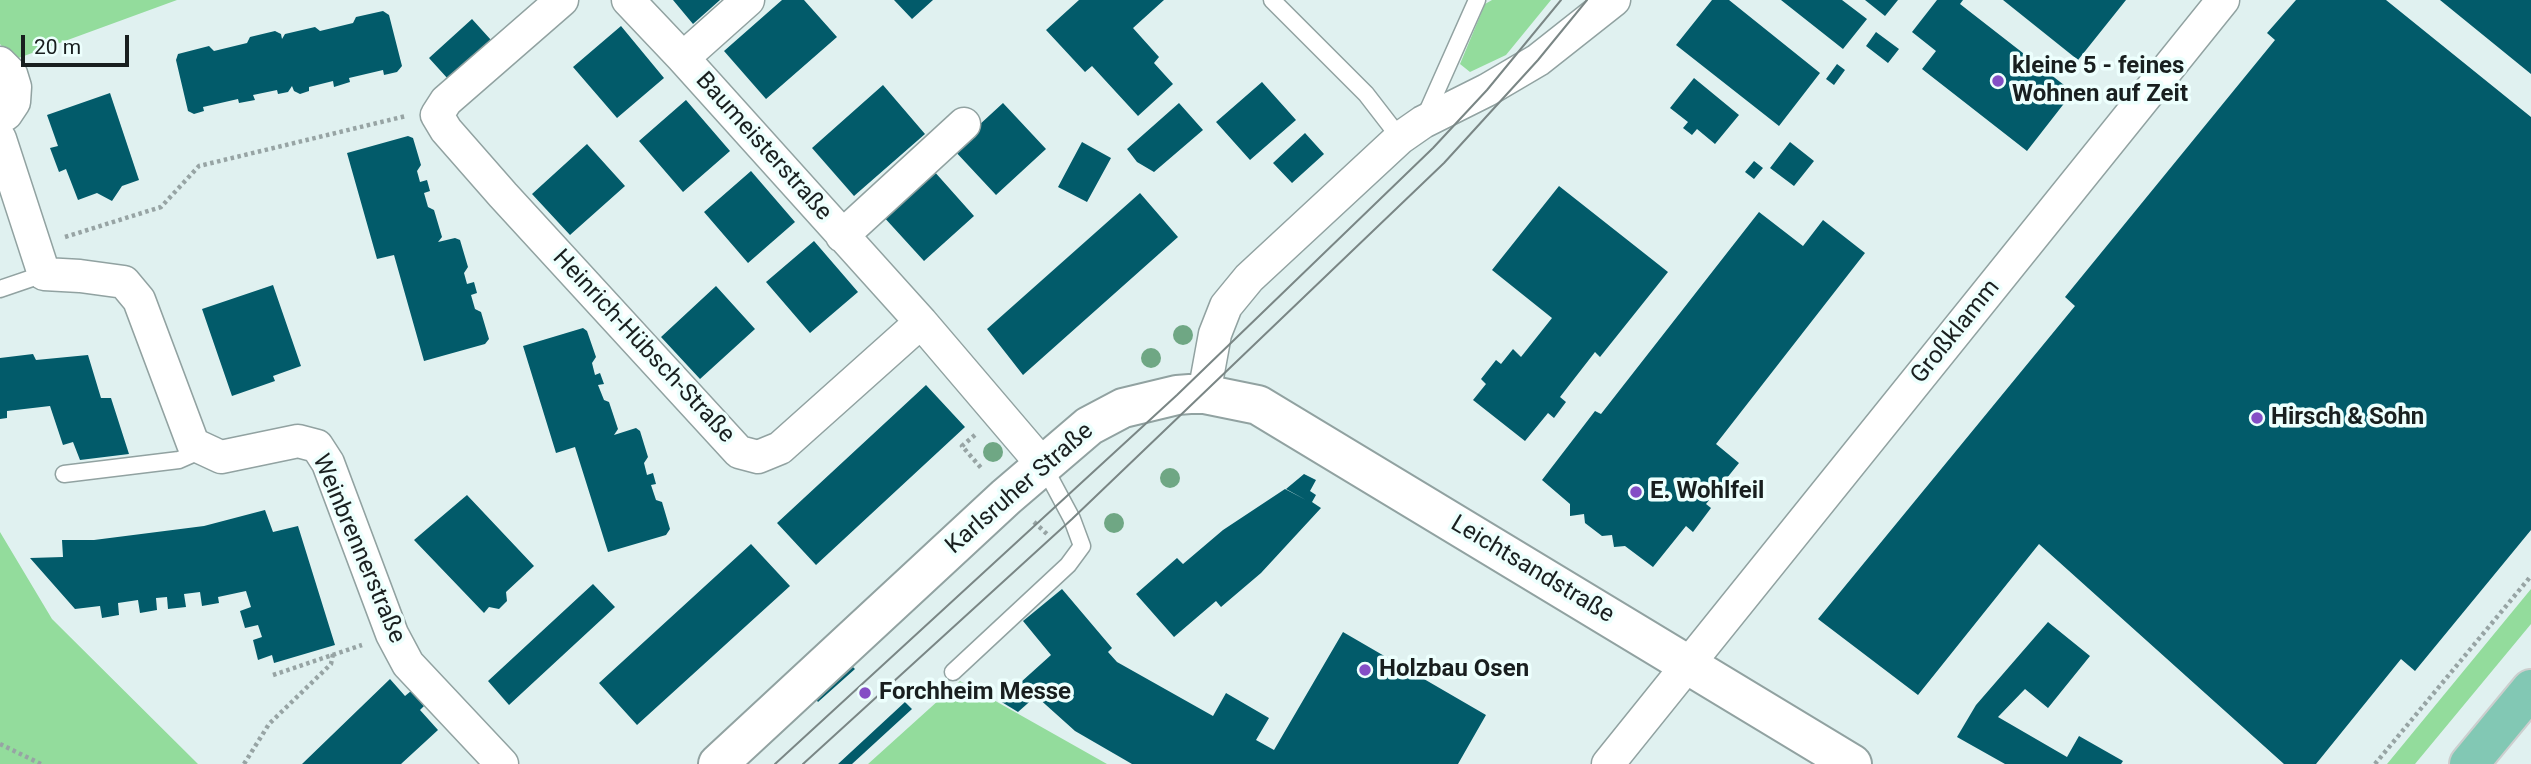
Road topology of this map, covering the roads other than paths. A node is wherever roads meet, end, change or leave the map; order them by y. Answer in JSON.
{"nodes":[{"id":1,"x":562,"y":0,"type":"edge"},
{"id":2,"x":628,"y":0,"type":"edge"},
{"id":3,"x":748,"y":0,"type":"edge"},
{"id":4,"x":1272,"y":0,"type":"edge"},
{"id":5,"x":1477,"y":0,"type":"edge"},
{"id":6,"x":1614,"y":0,"type":"edge"},
{"id":7,"x":2223,"y":0,"type":"edge"},
{"id":8,"x":683,"y":58,"type":"junction"},
{"id":9,"x":0,"y":62,"type":"edge"},
{"id":10,"x":0,"y":118,"type":"edge"},
{"id":11,"x":964,"y":124,"type":"dead end"},
{"id":12,"x":1411,"y":130,"type":"junction"},
{"id":13,"x":0,"y":139,"type":"edge"},
{"id":14,"x":842,"y":236,"type":"junction"},
{"id":15,"x":39,"y":261,"type":"junction"},
{"id":16,"x":0,"y":289,"type":"edge"},
{"id":17,"x":921,"y":322,"type":"junction"},
{"id":18,"x":1204,"y":394,"type":"junction"},
{"id":19,"x":204,"y":449,"type":"junction"},
{"id":20,"x":1043,"y":465,"type":"junction"},
{"id":21,"x":64,"y":474,"type":"dead end"},
{"id":22,"x":1690,"y":664,"type":"junction"},
{"id":23,"x":953,"y":672,"type":"dead end"},
{"id":24,"x":2531,"y":689,"type":"edge"},
{"id":25,"x":502,"y":764,"type":"edge"},
{"id":26,"x":718,"y":764,"type":"edge"},
{"id":27,"x":1608,"y":764,"type":"edge"},
{"id":28,"x":1852,"y":764,"type":"edge"},
{"id":29,"x":2469,"y":764,"type":"edge"}],
"edges":[{"from":1,"to":17,"type":"street","name":"Heinrich-Hübsch-Straße"},
{"from":2,"to":8,"type":"street","name":"Baumeisterstraße"},
{"from":3,"to":8,"type":"street","name":"Baumeisterstraße"},
{"from":4,"to":12,"type":"lane"},
{"from":5,"to":12,"type":"lane"},
{"from":6,"to":12,"type":"street"},
{"from":7,"to":22,"type":"street","name":"Großklamm"},
{"from":8,"to":14,"type":"street","name":"Baumeisterstraße"},
{"from":9,"to":10,"type":"street"},
{"from":11,"to":14,"type":"street","name":"Baumeisterstraße"},
{"from":12,"to":18,"type":"street"},
{"from":13,"to":15,"type":"street"},
{"from":14,"to":17,"type":"street","name":"Baumeisterstraße"},
{"from":15,"to":16,"type":"lane"},
{"from":15,"to":19,"type":"street"},
{"from":17,"to":20,"type":"street"},
{"from":18,"to":20,"type":"street","name":"Karlsruher Straße"},
{"from":18,"to":22,"type":"street","name":"Leichtsandstraße"},
{"from":19,"to":21,"type":"lane"},
{"from":19,"to":25,"type":"street","name":"Weinbrennerstraße"},
{"from":20,"to":23,"type":"lane"},
{"from":20,"to":26,"type":"street","name":"Karlsruher Straße"},
{"from":22,"to":27,"type":"street","name":"Großklamm"},
{"from":22,"to":28,"type":"street","name":"Leichtsandstraße"},
{"from":24,"to":29,"type":"main road"}]}
